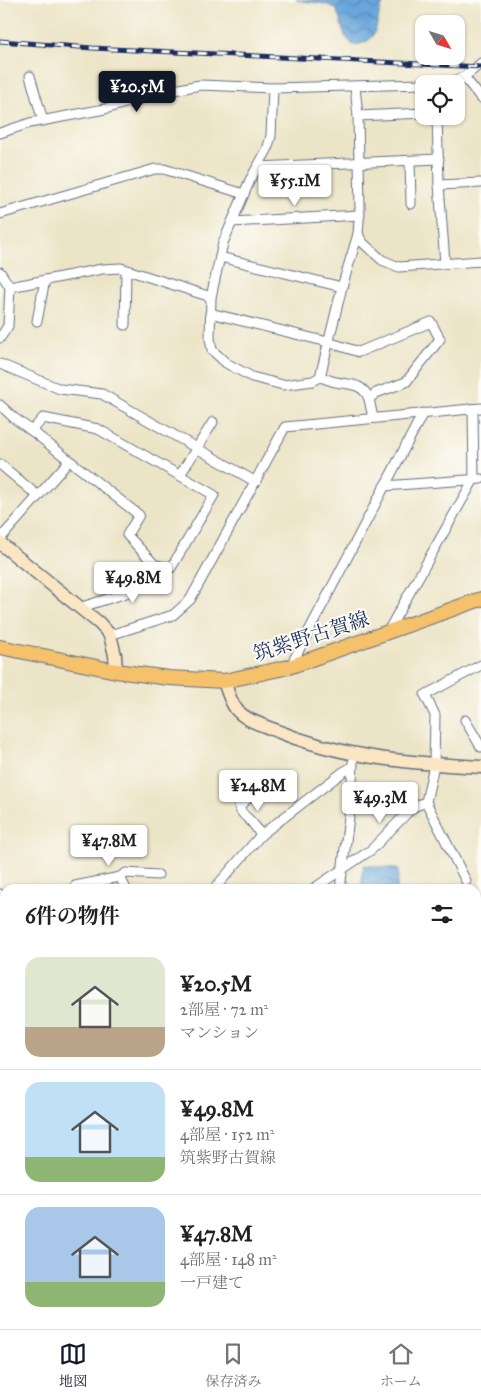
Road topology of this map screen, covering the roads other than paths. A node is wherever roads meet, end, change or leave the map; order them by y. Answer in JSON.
{"nodes":[{"id":1,"x":481,"y":63,"type":"edge"},
{"id":2,"x":30,"y":76,"type":"dead end"},
{"id":3,"x":465,"y":78,"type":"joint"},
{"id":4,"x":415,"y":84,"type":"edge"},
{"id":5,"x":355,"y":87,"type":"junction"},
{"id":6,"x":273,"y":88,"type":"junction"},
{"id":7,"x":481,"y":98,"type":"edge"},
{"id":8,"x":415,"y":113,"type":"edge"},
{"id":9,"x":358,"y":116,"type":"junction"},
{"id":10,"x":43,"y":121,"type":"junction"},
{"id":11,"x":437,"y":125,"type":"edge"},
{"id":12,"x":0,"y":133,"type":"edge"},
{"id":13,"x":439,"y":159,"type":"junction"},
{"id":14,"x":410,"y":161,"type":"junction"},
{"id":15,"x":358,"y":162,"type":"junction"},
{"id":16,"x":258,"y":168,"type":"junction"},
{"id":17,"x":481,"y":183,"type":"edge"},
{"id":18,"x":440,"y":185,"type":"junction"},
{"id":19,"x":244,"y":194,"type":"junction"},
{"id":20,"x":411,"y":204,"type":"dead end"},
{"id":21,"x":0,"y":214,"type":"edge"},
{"id":22,"x":360,"y":215,"type":"junction"},
{"id":23,"x":232,"y":222,"type":"junction"},
{"id":24,"x":358,"y":234,"type":"junction"},
{"id":25,"x":220,"y":257,"type":"junction"},
{"id":26,"x":481,"y":260,"type":"edge"},
{"id":27,"x":445,"y":263,"type":"junction"},
{"id":28,"x":126,"y":270,"type":"junction"},
{"id":29,"x":0,"y":272,"type":"edge"},
{"id":30,"x":45,"y":280,"type":"junction"},
{"id":31,"x":10,"y":287,"type":"junction"},
{"id":32,"x":342,"y":287,"type":"junction"},
{"id":33,"x":211,"y":297,"type":"junction"},
{"id":34,"x":210,"y":313,"type":"junction"},
{"id":35,"x":38,"y":321,"type":"dead end"},
{"id":36,"x":125,"y":325,"type":"dead end"},
{"id":37,"x":0,"y":338,"type":"edge"},
{"id":38,"x":328,"y":342,"type":"junction"},
{"id":39,"x":0,"y":364,"type":"edge"},
{"id":40,"x":320,"y":376,"type":"junction"},
{"id":41,"x":369,"y":399,"type":"junction"},
{"id":42,"x":0,"y":405,"type":"edge"},
{"id":43,"x":477,"y":408,"type":"edge"},
{"id":44,"x":423,"y":413,"type":"junction"},
{"id":45,"x":373,"y":418,"type":"junction"},
{"id":46,"x":213,"y":422,"type":"dead end"},
{"id":47,"x":32,"y":430,"type":"junction"},
{"id":48,"x":197,"y":448,"type":"junction"},
{"id":49,"x":70,"y":460,"type":"junction"},
{"id":50,"x":1,"y":465,"type":"edge"},
{"id":51,"x":180,"y":475,"type":"junction"},
{"id":52,"x":478,"y":479,"type":"edge"},
{"id":53,"x":256,"y":482,"type":"junction"},
{"id":54,"x":384,"y":486,"type":"junction"},
{"id":55,"x":38,"y":496,"type":"junction"},
{"id":56,"x":0,"y":539,"type":"edge"},
{"id":57,"x":0,"y":543,"type":"edge"},
{"id":58,"x":155,"y":565,"type":"junction"},
{"id":59,"x":481,"y":599,"type":"edge"},
{"id":60,"x":84,"y":606,"type":"dead end"},
{"id":61,"x":388,"y":631,"type":"junction"},
{"id":62,"x":110,"y":635,"type":"junction"},
{"id":63,"x":0,"y":647,"type":"edge"},
{"id":64,"x":481,"y":665,"type":"edge"},
{"id":65,"x":290,"y":667,"type":"junction"},
{"id":66,"x":116,"y":671,"type":"junction"},
{"id":67,"x":224,"y":681,"type":"junction"},
{"id":68,"x":465,"y":720,"type":"dead end"},
{"id":69,"x":481,"y":747,"type":"edge"},
{"id":70,"x":353,"y":761,"type":"junction"},
{"id":71,"x":434,"y":765,"type":"junction"},
{"id":72,"x":481,"y":767,"type":"edge"},
{"id":73,"x":257,"y":791,"type":"dead end"},
{"id":74,"x":426,"y":802,"type":"junction"},
{"id":75,"x":386,"y":805,"type":"dead end"},
{"id":76,"x":408,"y":811,"type":"junction"},
{"id":77,"x":261,"y":835,"type":"junction"},
{"id":78,"x":343,"y":868,"type":"junction"},
{"id":79,"x":158,"y":875,"type":"dead end"},
{"id":80,"x":120,"y":877,"type":"junction"},
{"id":81,"x":466,"y":881,"type":"dead end"},
{"id":82,"x":85,"y":884,"type":"edge"},
{"id":83,"x":124,"y":884,"type":"edge"},
{"id":84,"x":218,"y":884,"type":"edge"},
{"id":85,"x":320,"y":884,"type":"edge"},
{"id":86,"x":341,"y":884,"type":"edge"}],
"edges":[{"from":1,"to":3,"type":"street"},
{"from":2,"to":10,"type":"street"},
{"from":3,"to":7,"type":"street"},
{"from":4,"to":5,"type":"street"},
{"from":5,"to":6,"type":"street"},
{"from":5,"to":9,"type":"street"},
{"from":6,"to":10,"type":"street"},
{"from":6,"to":16,"type":"street"},
{"from":8,"to":9,"type":"street"},
{"from":9,"to":15,"type":"street"},
{"from":10,"to":12,"type":"street"},
{"from":11,"to":13,"type":"street"},
{"from":13,"to":14,"type":"street"},
{"from":13,"to":18,"type":"street"},
{"from":14,"to":15,"type":"street"},
{"from":14,"to":20,"type":"street"},
{"from":15,"to":16,"type":"street"},
{"from":15,"to":22,"type":"street"},
{"from":16,"to":19,"type":"street"},
{"from":17,"to":18,"type":"street"},
{"from":18,"to":27,"type":"street"},
{"from":19,"to":21,"type":"street"},
{"from":19,"to":23,"type":"street"},
{"from":22,"to":23,"type":"street"},
{"from":22,"to":24,"type":"street"},
{"from":23,"to":25,"type":"street"},
{"from":24,"to":27,"type":"street"},
{"from":24,"to":32,"type":"street"},
{"from":25,"to":32,"type":"street"},
{"from":25,"to":33,"type":"street"},
{"from":26,"to":27,"type":"street"},
{"from":28,"to":30,"type":"street"},
{"from":28,"to":33,"type":"street"},
{"from":28,"to":36,"type":"street"},
{"from":29,"to":31,"type":"street"},
{"from":30,"to":31,"type":"street"},
{"from":30,"to":35,"type":"street"},
{"from":31,"to":37,"type":"street"},
{"from":32,"to":38,"type":"street"},
{"from":33,"to":34,"type":"street"},
{"from":34,"to":38,"type":"street"},
{"from":34,"to":40,"type":"street"},
{"from":38,"to":40,"type":"street"},
{"from":38,"to":41,"type":"street"},
{"from":39,"to":48,"type":"street"},
{"from":40,"to":41,"type":"street"},
{"from":41,"to":45,"type":"street"},
{"from":42,"to":47,"type":"street"},
{"from":43,"to":44,"type":"street"},
{"from":43,"to":52,"type":"street"},
{"from":44,"to":45,"type":"street"},
{"from":44,"to":54,"type":"street"},
{"from":45,"to":53,"type":"street"},
{"from":46,"to":48,"type":"street"},
{"from":47,"to":49,"type":"street"},
{"from":47,"to":51,"type":"street"},
{"from":48,"to":51,"type":"street"},
{"from":48,"to":53,"type":"street"},
{"from":49,"to":55,"type":"street"},
{"from":49,"to":58,"type":"street"},
{"from":50,"to":55,"type":"street"},
{"from":51,"to":58,"type":"street"},
{"from":52,"to":54,"type":"street"},
{"from":52,"to":61,"type":"street"},
{"from":53,"to":62,"type":"street"},
{"from":54,"to":65,"type":"street"},
{"from":55,"to":56,"type":"street"},
{"from":57,"to":62,"type":"street"},
{"from":58,"to":60,"type":"street"},
{"from":59,"to":61,"type":"main road","name":"筑紫野古賀線"},
{"from":61,"to":65,"type":"main road","name":"筑紫野古賀線"},
{"from":62,"to":66,"type":"street"},
{"from":63,"to":66,"type":"main road","name":"筑紫野古賀線"},
{"from":64,"to":71,"type":"street"},
{"from":65,"to":67,"type":"main road","name":"筑紫野古賀線"},
{"from":66,"to":67,"type":"main road","name":"筑紫野古賀線"},
{"from":67,"to":70,"type":"street"},
{"from":68,"to":69,"type":"street"},
{"from":70,"to":71,"type":"street"},
{"from":70,"to":77,"type":"street"},
{"from":70,"to":78,"type":"street"},
{"from":71,"to":72,"type":"street"},
{"from":71,"to":74,"type":"street"},
{"from":73,"to":77,"type":"street"},
{"from":74,"to":76,"type":"street"},
{"from":74,"to":81,"type":"street"},
{"from":75,"to":76,"type":"street"},
{"from":76,"to":78,"type":"street"},
{"from":77,"to":84,"type":"street"},
{"from":78,"to":85,"type":"street"},
{"from":78,"to":86,"type":"street"},
{"from":79,"to":80,"type":"street"},
{"from":80,"to":82,"type":"street"},
{"from":80,"to":83,"type":"street"}]}
